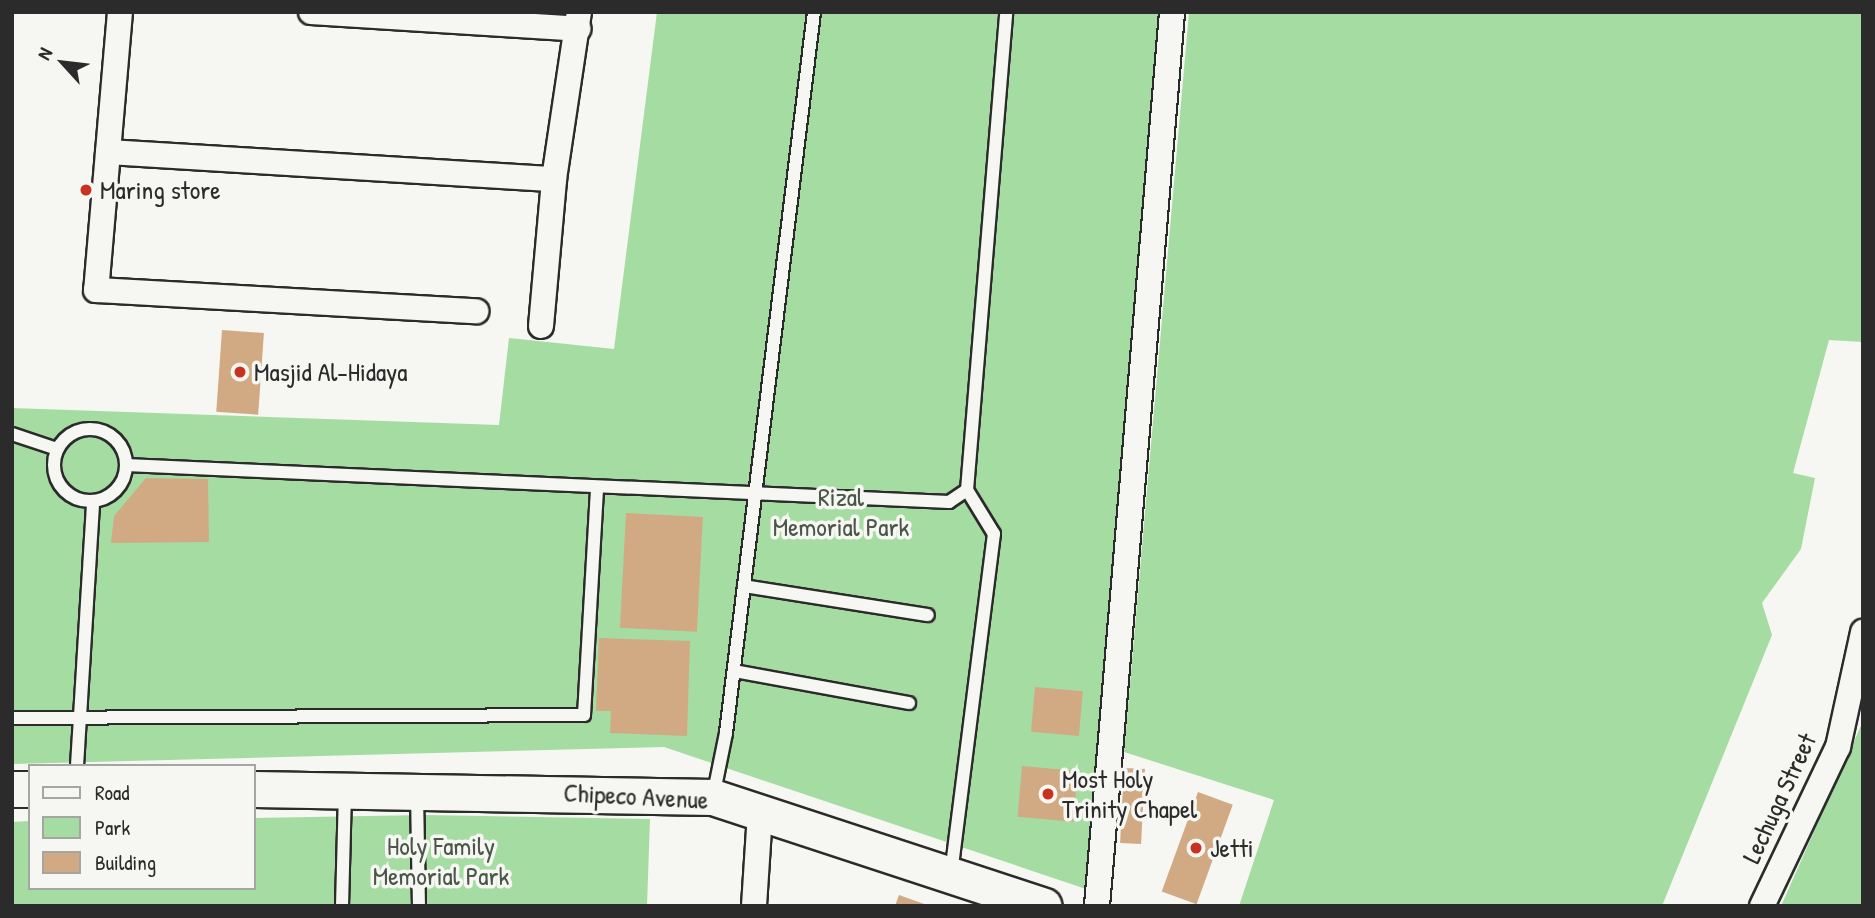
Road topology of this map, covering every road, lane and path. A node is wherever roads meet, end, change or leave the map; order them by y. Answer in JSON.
{"nodes":[{"id":1,"x":120,"y":12,"type":"edge"},
{"id":2,"x":311,"y":12,"type":"edge"},
{"id":3,"x":814,"y":12,"type":"edge"},
{"id":4,"x":1006,"y":12,"type":"edge"},
{"id":5,"x":1172,"y":12,"type":"edge"},
{"id":6,"x":579,"y":21,"type":"edge"},
{"id":7,"x":108,"y":152,"type":"junction"},
{"id":8,"x":554,"y":179,"type":"junction"},
{"id":9,"x":477,"y":312,"type":"dead end"},
{"id":10,"x":541,"y":326,"type":"dead end"},
{"id":11,"x":12,"y":434,"type":"edge"},
{"id":12,"x":57,"y":449,"type":"junction"},
{"id":13,"x":126,"y":465,"type":"junction"},
{"id":14,"x":597,"y":488,"type":"junction"},
{"id":15,"x":967,"y":490,"type":"junction"},
{"id":16,"x":756,"y":494,"type":"junction"},
{"id":17,"x":93,"y":501,"type":"junction"},
{"id":18,"x":744,"y":586,"type":"junction"},
{"id":19,"x":928,"y":615,"type":"dead end"},
{"id":20,"x":1863,"y":632,"type":"edge"},
{"id":21,"x":734,"y":671,"type":"junction"},
{"id":22,"x":909,"y":703,"type":"dead end"},
{"id":23,"x":81,"y":717,"type":"junction"},
{"id":24,"x":12,"y":718,"type":"edge"},
{"id":25,"x":77,"y":764,"type":"edge"},
{"id":26,"x":256,"y":789,"type":"edge"},
{"id":27,"x":345,"y":789,"type":"junction"},
{"id":28,"x":416,"y":790,"type":"junction"},
{"id":29,"x":713,"y":797,"type":"junction"},
{"id":30,"x":760,"y":812,"type":"junction"},
{"id":31,"x":951,"y":875,"type":"junction"},
{"id":32,"x":342,"y":906,"type":"edge"},
{"id":33,"x":419,"y":906,"type":"edge"},
{"id":34,"x":754,"y":906,"type":"edge"},
{"id":35,"x":1044,"y":906,"type":"edge"},
{"id":36,"x":1097,"y":906,"type":"edge"},
{"id":37,"x":1762,"y":906,"type":"edge"}],
"edges":[{"from":1,"to":7,"type":"street"},
{"from":2,"to":6,"type":"street"},
{"from":3,"to":16,"type":"lane"},
{"from":4,"to":15,"type":"lane"},
{"from":5,"to":36,"type":"street"},
{"from":6,"to":8,"type":"street"},
{"from":7,"to":8,"type":"street"},
{"from":7,"to":9,"type":"street"},
{"from":8,"to":10,"type":"street"},
{"from":11,"to":12,"type":"lane"},
{"from":12,"to":13,"type":"lane"},
{"from":12,"to":17,"type":"lane"},
{"from":13,"to":14,"type":"lane"},
{"from":13,"to":17,"type":"lane"},
{"from":14,"to":16,"type":"lane"},
{"from":14,"to":23,"type":"lane"},
{"from":15,"to":16,"type":"lane"},
{"from":15,"to":31,"type":"lane"},
{"from":16,"to":18,"type":"lane"},
{"from":17,"to":23,"type":"lane"},
{"from":18,"to":19,"type":"lane"},
{"from":18,"to":21,"type":"lane"},
{"from":20,"to":37,"type":"street","name":"Lechuga Street"},
{"from":21,"to":22,"type":"lane"},
{"from":21,"to":29,"type":"lane"},
{"from":23,"to":24,"type":"lane"},
{"from":23,"to":25,"type":"lane"},
{"from":26,"to":27,"type":"main road","name":"Chipeco Avenue"},
{"from":27,"to":28,"type":"main road","name":"Chipeco Avenue"},
{"from":27,"to":32,"type":"lane"},
{"from":28,"to":29,"type":"main road","name":"Chipeco Avenue"},
{"from":28,"to":33,"type":"lane"},
{"from":29,"to":30,"type":"main road","name":"Chipeco Avenue"},
{"from":30,"to":31,"type":"main road","name":"Chipeco Avenue"},
{"from":30,"to":34,"type":"street"},
{"from":31,"to":35,"type":"main road","name":"Chipeco Avenue"}]}
